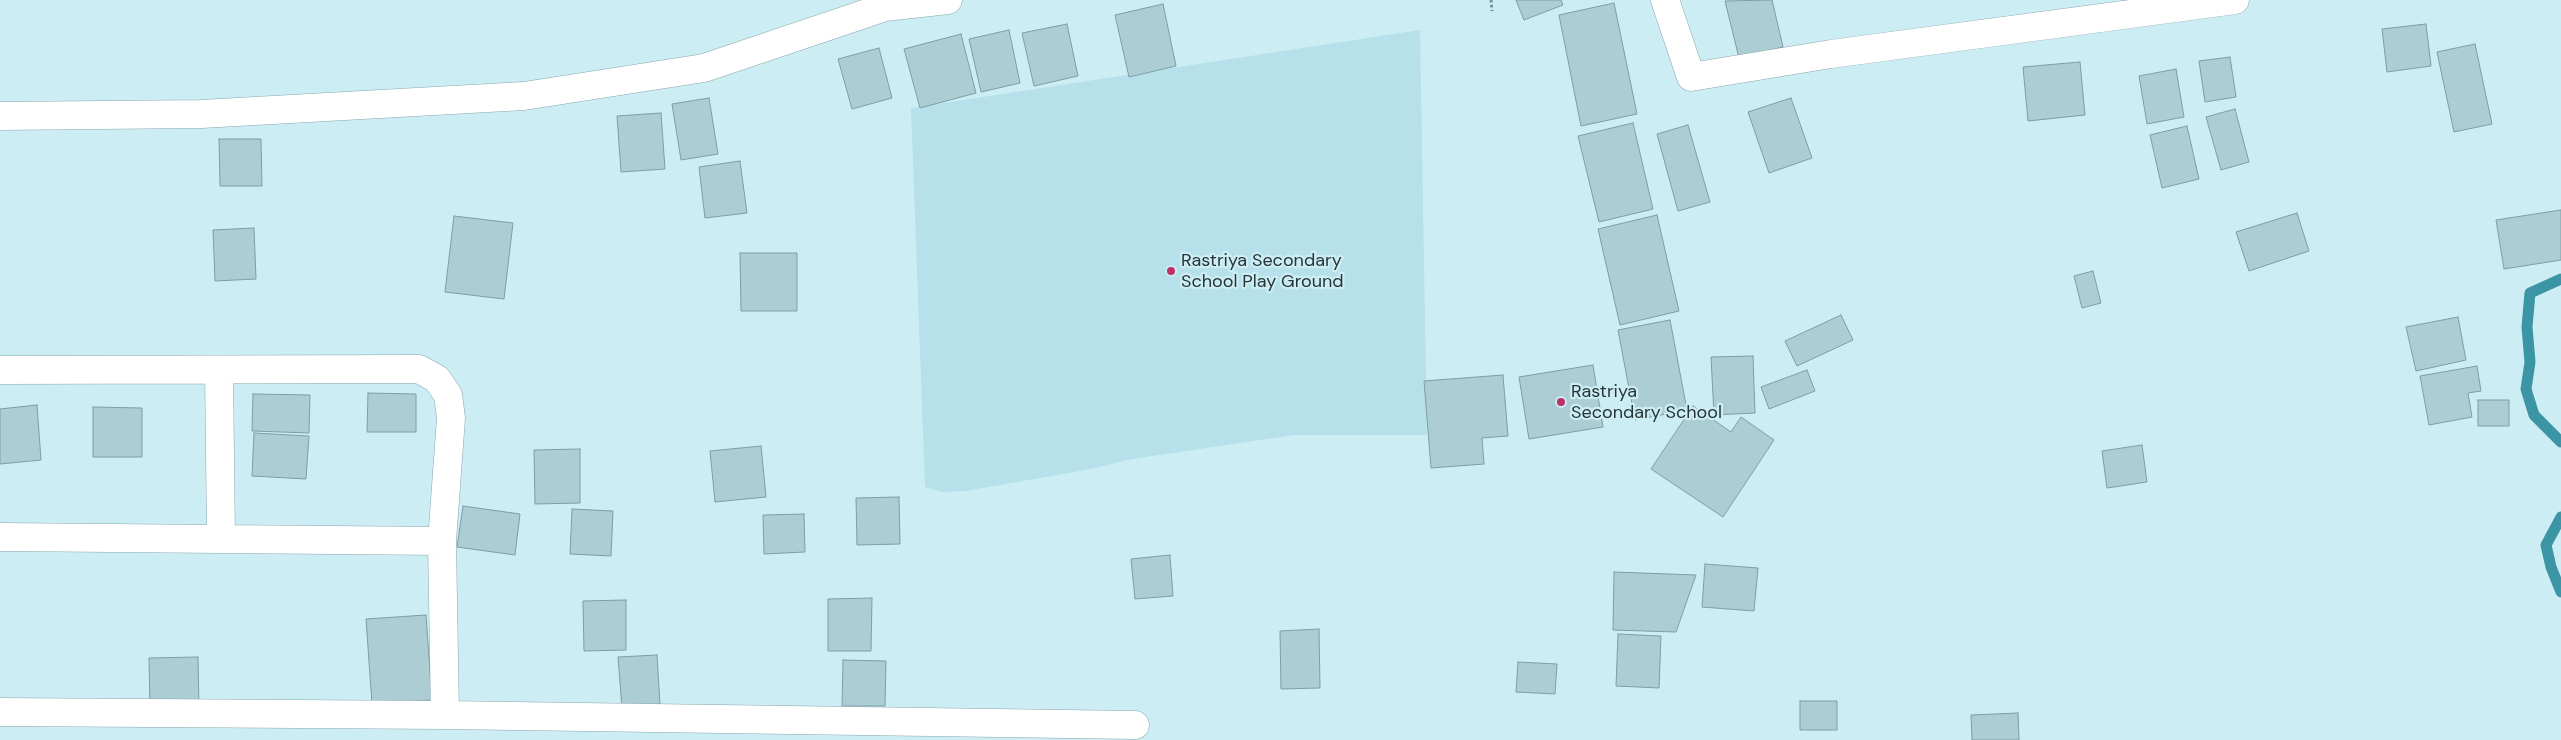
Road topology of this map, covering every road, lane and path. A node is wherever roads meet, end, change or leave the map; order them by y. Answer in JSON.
{"nodes":[{"id":1,"x":948,"y":0,"type":"edge"},
{"id":2,"x":1491,"y":0,"type":"edge"},
{"id":3,"x":1666,"y":0,"type":"edge"},
{"id":4,"x":2235,"y":0,"type":"edge"},
{"id":5,"x":1492,"y":11,"type":"dead end"},
{"id":6,"x":0,"y":116,"type":"edge"},
{"id":7,"x":0,"y":370,"type":"edge"},
{"id":8,"x":219,"y":370,"type":"junction"},
{"id":9,"x":0,"y":537,"type":"edge"},
{"id":10,"x":221,"y":539,"type":"junction"},
{"id":11,"x":442,"y":541,"type":"junction"},
{"id":12,"x":0,"y":712,"type":"edge"},
{"id":13,"x":445,"y":715,"type":"junction"},
{"id":14,"x":1135,"y":725,"type":"dead end"}],
"edges":[{"from":1,"to":6,"type":"street"},
{"from":2,"to":5,"type":"path"},
{"from":3,"to":4,"type":"street"},
{"from":7,"to":8,"type":"street"},
{"from":8,"to":10,"type":"street"},
{"from":8,"to":11,"type":"street"},
{"from":9,"to":10,"type":"street"},
{"from":10,"to":11,"type":"street"},
{"from":11,"to":13,"type":"street"},
{"from":12,"to":13,"type":"street"},
{"from":13,"to":14,"type":"street"}]}
